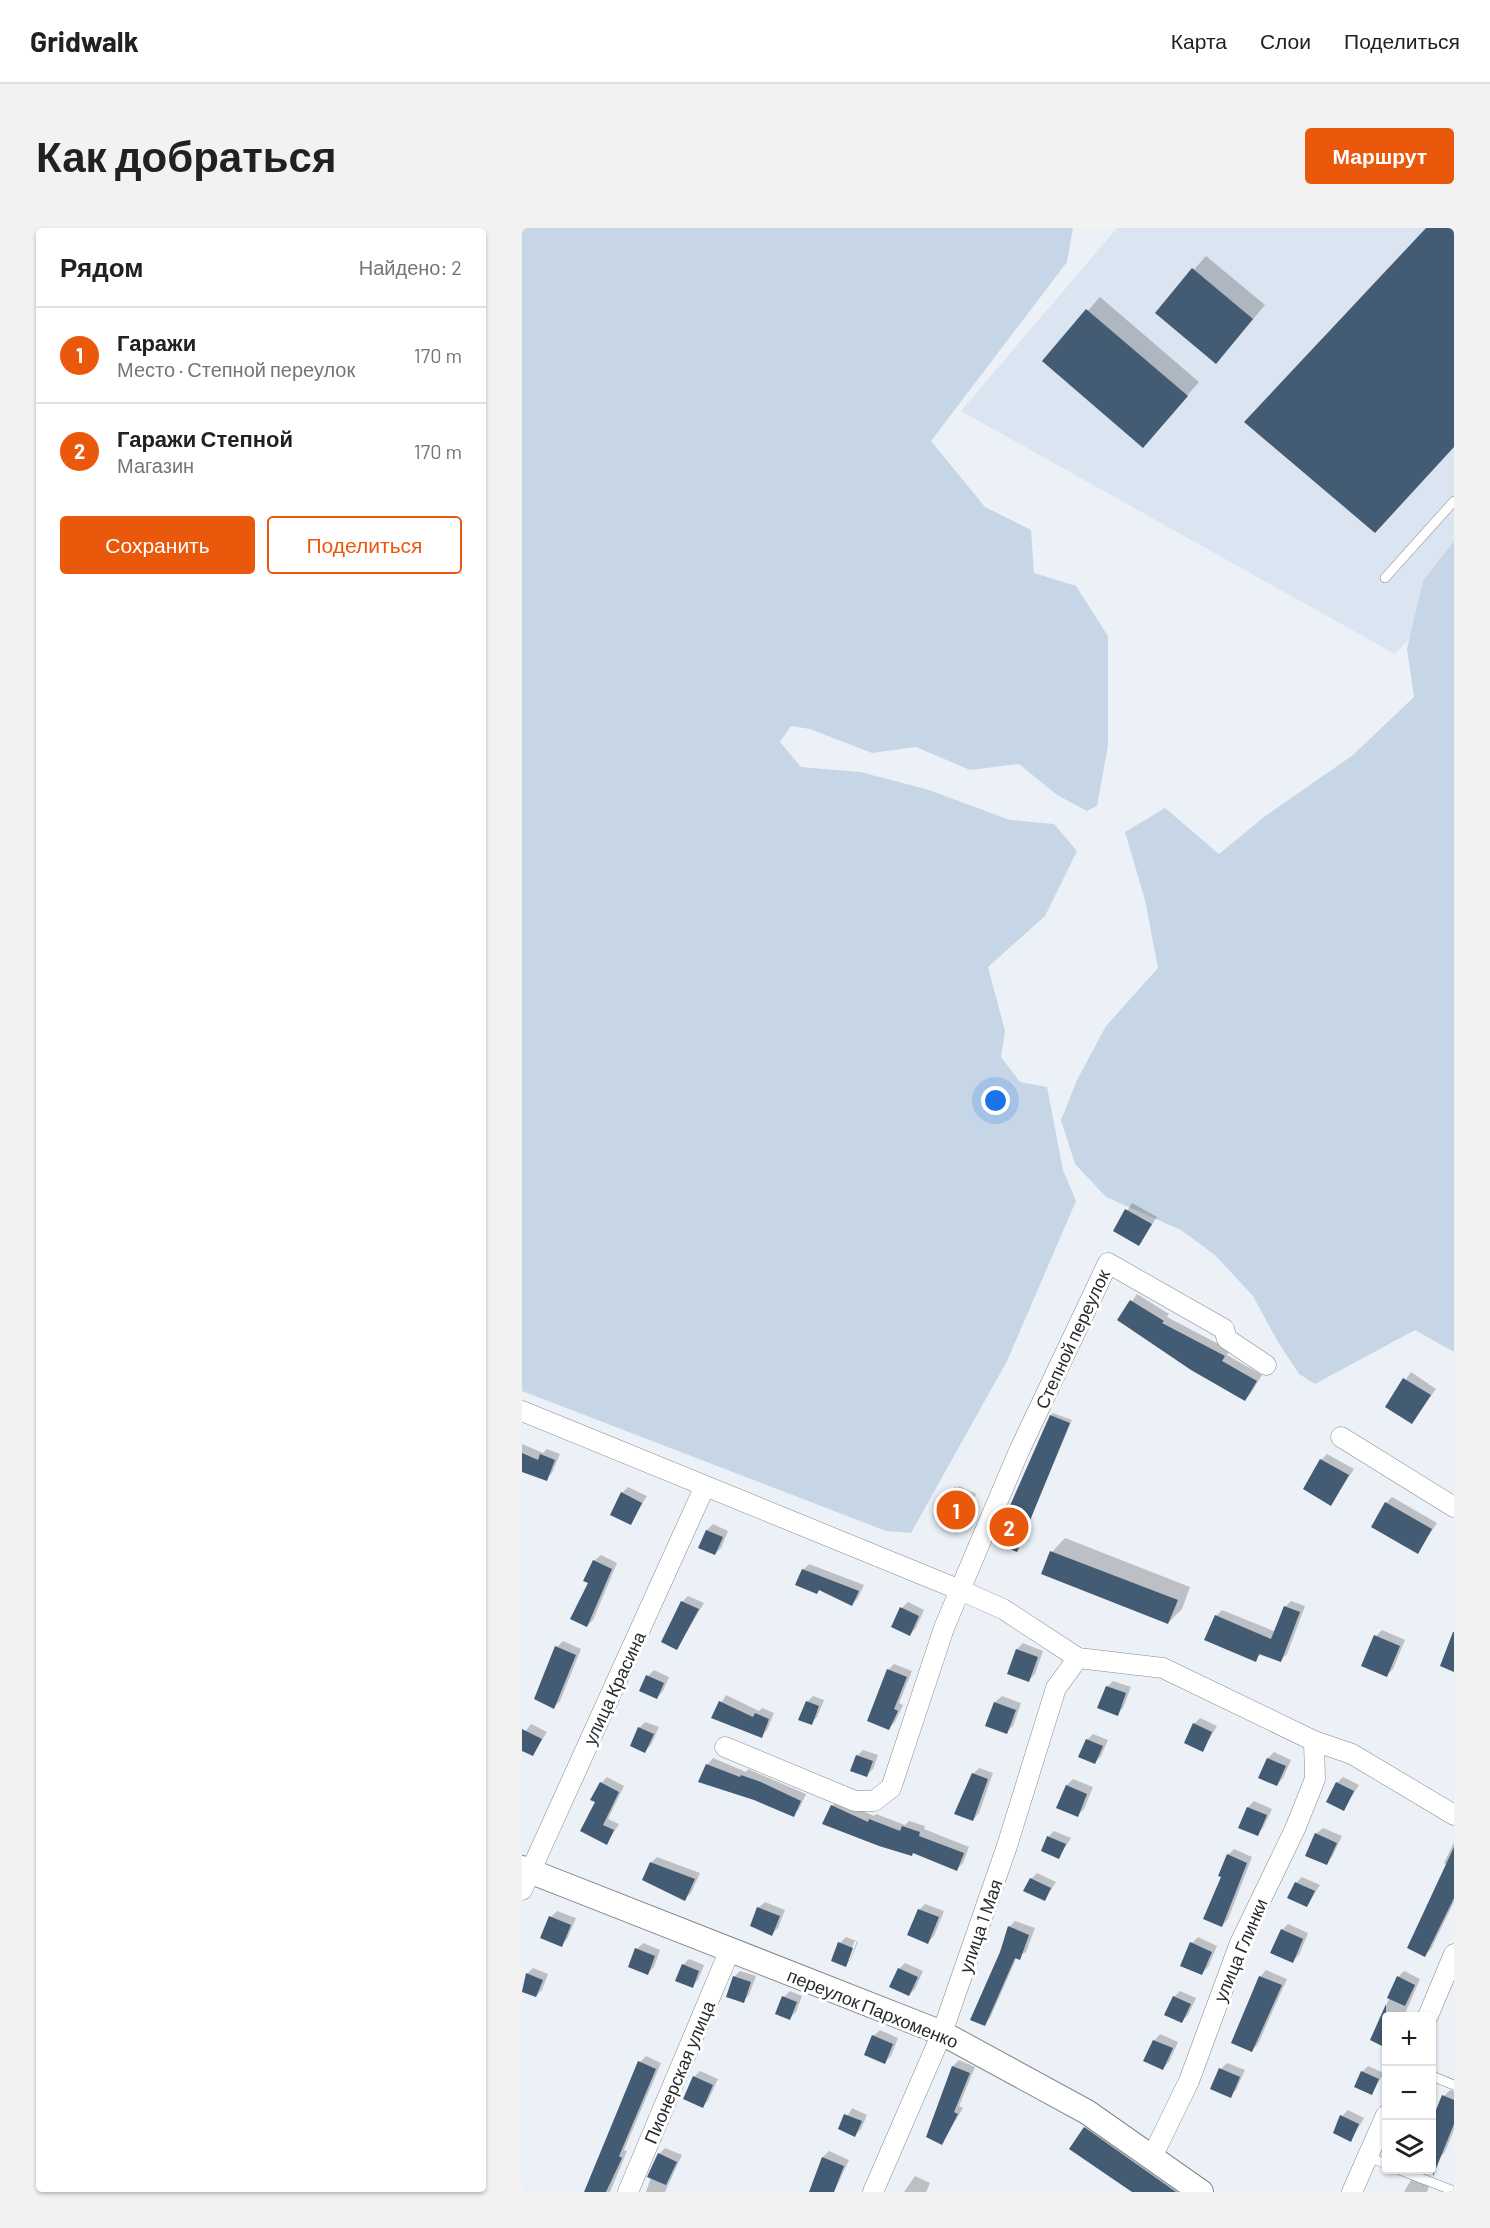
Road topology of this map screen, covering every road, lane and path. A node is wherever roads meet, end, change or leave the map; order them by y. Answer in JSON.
{"nodes":[{"id":1,"x":1454,"y":501,"type":"edge"},
{"id":2,"x":1385,"y":578,"type":"dead end"},
{"id":3,"x":1266,"y":1365,"type":"dead end"},
{"id":4,"x":522,"y":1411,"type":"edge"},
{"id":5,"x":1341,"y":1437,"type":"dead end"},
{"id":6,"x":705,"y":1486,"type":"junction"},
{"id":7,"x":1454,"y":1507,"type":"edge"},
{"id":8,"x":960,"y":1590,"type":"junction"},
{"id":9,"x":1078,"y":1658,"type":"junction"},
{"id":10,"x":1314,"y":1741,"type":"junction"},
{"id":11,"x":725,"y":1747,"type":"dead end"},
{"id":12,"x":1454,"y":1815,"type":"edge"},
{"id":13,"x":525,"y":1877,"type":"edge"},
{"id":14,"x":729,"y":1952,"type":"junction"},
{"id":15,"x":1454,"y":1954,"type":"edge"},
{"id":16,"x":1430,"y":2012,"type":"edge"},
{"id":17,"x":942,"y":2033,"type":"junction"},
{"id":18,"x":1436,"y":2078,"type":"edge"},
{"id":19,"x":1454,"y":2085,"type":"edge"},
{"id":20,"x":1385,"y":2120,"type":"edge"},
{"id":21,"x":1152,"y":2157,"type":"junction"},
{"id":22,"x":1378,"y":2161,"type":"edge"},
{"id":23,"x":1412,"y":2174,"type":"edge"},
{"id":24,"x":1454,"y":2191,"type":"edge"},
{"id":25,"x":628,"y":2192,"type":"edge"},
{"id":26,"x":873,"y":2192,"type":"edge"},
{"id":27,"x":1201,"y":2192,"type":"edge"},
{"id":28,"x":1352,"y":2192,"type":"edge"}],
"edges":[{"from":1,"to":2,"type":"lane"},
{"from":3,"to":8,"type":"street","name":"Степной переулок"},
{"from":4,"to":6,"type":"street"},
{"from":5,"to":7,"type":"street"},
{"from":6,"to":8,"type":"street"},
{"from":6,"to":13,"type":"street","name":"улица Красина"},
{"from":8,"to":9,"type":"street"},
{"from":8,"to":11,"type":"street","name":"Степной переулок"},
{"from":9,"to":10,"type":"street"},
{"from":9,"to":17,"type":"street","name":"улица 1 Мая"},
{"from":10,"to":12,"type":"street"},
{"from":10,"to":21,"type":"street","name":"улица Глинки"},
{"from":13,"to":14,"type":"street","name":"переулок Пархоменко"},
{"from":14,"to":17,"type":"street","name":"переулок Пархоменко"},
{"from":14,"to":25,"type":"street","name":"Пионерская улица"},
{"from":15,"to":16,"type":"street"},
{"from":17,"to":21,"type":"street","name":"переулок Пархоменко"},
{"from":17,"to":26,"type":"street","name":"улица 1 Мая"},
{"from":18,"to":19,"type":"lane"},
{"from":20,"to":22,"type":"street"},
{"from":21,"to":27,"type":"street","name":"переулок Пархоменко"},
{"from":22,"to":28,"type":"street"},
{"from":23,"to":24,"type":"lane"}]}
